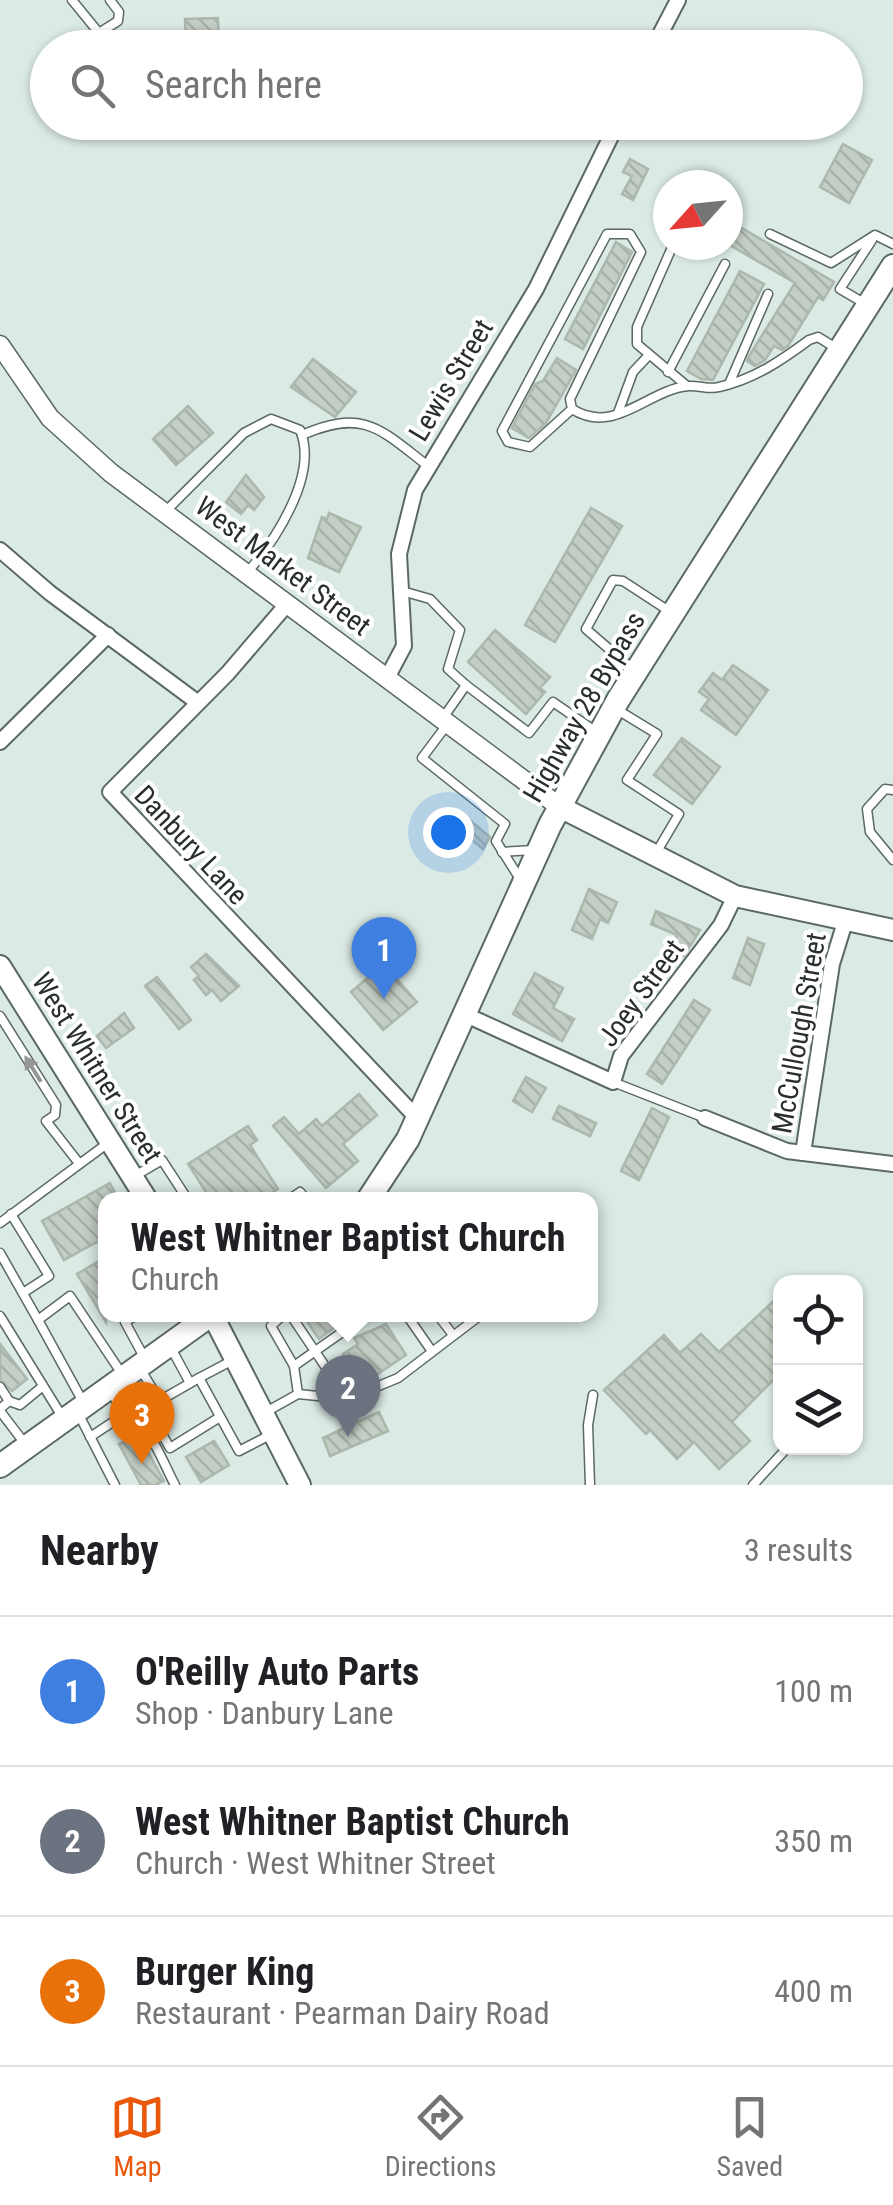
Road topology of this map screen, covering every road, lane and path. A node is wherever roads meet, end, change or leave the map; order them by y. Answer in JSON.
{"nodes":[{"id":1,"x":72,"y":0,"type":"edge"},
{"id":2,"x":110,"y":0,"type":"edge"},
{"id":3,"x":678,"y":0,"type":"edge"},
{"id":4,"x":97,"y":30,"type":"edge"},
{"id":5,"x":104,"y":30,"type":"edge"},
{"id":6,"x":662,"y":30,"type":"edge"},
{"id":7,"x":609,"y":140,"type":"edge"},
{"id":8,"x":770,"y":234,"type":"dead end"},
{"id":9,"x":875,"y":235,"type":"junction"},
{"id":10,"x":893,"y":244,"type":"edge"},
{"id":11,"x":666,"y":260,"type":"edge"},
{"id":12,"x":725,"y":264,"type":"dead end"},
{"id":13,"x":893,"y":266,"type":"edge"},
{"id":14,"x":768,"y":294,"type":"dead end"},
{"id":15,"x":868,"y":306,"type":"junction"},
{"id":16,"x":840,"y":350,"type":"junction"},
{"id":17,"x":2,"y":352,"type":"edge"},
{"id":18,"x":648,"y":356,"type":"junction"},
{"id":19,"x":668,"y":372,"type":"junction"},
{"id":20,"x":729,"y":384,"type":"junction"},
{"id":21,"x":687,"y":386,"type":"junction"},
{"id":22,"x":572,"y":409,"type":"junction"},
{"id":23,"x":618,"y":413,"type":"junction"},
{"id":24,"x":302,"y":435,"type":"junction"},
{"id":25,"x":428,"y":466,"type":"junction"},
{"id":26,"x":164,"y":512,"type":"junction"},
{"id":27,"x":0,"y":550,"type":"edge"},
{"id":28,"x":246,"y":574,"type":"junction"},
{"id":29,"x":402,"y":591,"type":"junction"},
{"id":30,"x":288,"y":603,"type":"junction"},
{"id":31,"x":673,"y":613,"type":"junction"},
{"id":32,"x":108,"y":636,"type":"junction"},
{"id":33,"x":636,"y":672,"type":"junction"},
{"id":34,"x":388,"y":678,"type":"junction"},
{"id":35,"x":466,"y":685,"type":"junction"},
{"id":36,"x":197,"y":702,"type":"junction"},
{"id":37,"x":614,"y":708,"type":"junction"},
{"id":38,"x":446,"y":720,"type":"junction"},
{"id":39,"x":599,"y":734,"type":"junction"},
{"id":40,"x":0,"y":742,"type":"edge"},
{"id":41,"x":893,"y":790,"type":"edge"},
{"id":42,"x":560,"y":807,"type":"junction"},
{"id":43,"x":539,"y":850,"type":"junction"},
{"id":44,"x":502,"y":852,"type":"junction"},
{"id":45,"x":653,"y":857,"type":"junction"},
{"id":46,"x":893,"y":860,"type":"edge"},
{"id":47,"x":523,"y":884,"type":"junction"},
{"id":48,"x":735,"y":896,"type":"junction"},
{"id":49,"x":844,"y":922,"type":"junction"},
{"id":50,"x":893,"y":930,"type":"edge"},
{"id":51,"x":0,"y":966,"type":"edge"},
{"id":52,"x":464,"y":1014,"type":"junction"},
{"id":53,"x":0,"y":1016,"type":"edge"},
{"id":54,"x":613,"y":1082,"type":"junction"},
{"id":55,"x":417,"y":1118,"type":"junction"},
{"id":56,"x":705,"y":1118,"type":"joint"},
{"id":57,"x":112,"y":1141,"type":"junction"},
{"id":58,"x":804,"y":1154,"type":"junction"},
{"id":59,"x":78,"y":1162,"type":"junction"},
{"id":60,"x":893,"y":1164,"type":"edge"},
{"id":61,"x":133,"y":1177,"type":"junction"},
{"id":62,"x":141,"y":1192,"type":"edge"},
{"id":63,"x":183,"y":1192,"type":"edge"},
{"id":64,"x":379,"y":1192,"type":"edge"},
{"id":65,"x":11,"y":1214,"type":"junction"},
{"id":66,"x":0,"y":1223,"type":"edge"},
{"id":67,"x":0,"y":1253,"type":"edge"},
{"id":68,"x":23,"y":1292,"type":"junction"},
{"id":69,"x":0,"y":1316,"type":"edge"},
{"id":70,"x":38,"y":1320,"type":"junction"},
{"id":71,"x":126,"y":1322,"type":"edge"},
{"id":72,"x":201,"y":1322,"type":"edge"},
{"id":73,"x":216,"y":1322,"type":"edge"},
{"id":74,"x":276,"y":1322,"type":"edge"},
{"id":75,"x":293,"y":1322,"type":"edge"},
{"id":76,"x":351,"y":1322,"type":"edge"},
{"id":77,"x":412,"y":1322,"type":"edge"},
{"id":78,"x":443,"y":1322,"type":"edge"},
{"id":79,"x":471,"y":1322,"type":"edge"},
{"id":80,"x":0,"y":1330,"type":"edge"},
{"id":81,"x":452,"y":1335,"type":"junction"},
{"id":82,"x":14,"y":1338,"type":"junction"},
{"id":83,"x":169,"y":1345,"type":"junction"},
{"id":84,"x":431,"y":1350,"type":"junction"},
{"id":85,"x":315,"y":1352,"type":"junction"},
{"id":86,"x":235,"y":1359,"type":"junction"},
{"id":87,"x":294,"y":1366,"type":"junction"},
{"id":88,"x":129,"y":1373,"type":"junction"},
{"id":89,"x":195,"y":1381,"type":"junction"},
{"id":90,"x":0,"y":1386,"type":"edge"},
{"id":91,"x":43,"y":1386,"type":"junction"},
{"id":92,"x":298,"y":1394,"type":"junction"},
{"id":93,"x":594,"y":1395,"type":"dead end"},
{"id":94,"x":346,"y":1399,"type":"junction"},
{"id":95,"x":10,"y":1401,"type":"junction"},
{"id":96,"x":162,"y":1405,"type":"junction"},
{"id":97,"x":0,"y":1410,"type":"edge"},
{"id":98,"x":75,"y":1411,"type":"junction"},
{"id":99,"x":264,"y":1412,"type":"junction"},
{"id":100,"x":125,"y":1414,"type":"junction"},
{"id":101,"x":220,"y":1417,"type":"junction"},
{"id":102,"x":196,"y":1419,"type":"dead end"},
{"id":103,"x":202,"y":1428,"type":"junction"},
{"id":104,"x":274,"y":1433,"type":"junction"},
{"id":105,"x":90,"y":1437,"type":"junction"},
{"id":106,"x":26,"y":1445,"type":"junction"},
{"id":107,"x":782,"y":1455,"type":"edge"},
{"id":108,"x":0,"y":1466,"type":"edge"},
{"id":109,"x":115,"y":1485,"type":"edge"},
{"id":110,"x":175,"y":1485,"type":"edge"},
{"id":111,"x":300,"y":1485,"type":"edge"},
{"id":112,"x":590,"y":1485,"type":"edge"},
{"id":113,"x":754,"y":1485,"type":"edge"}],
"edges":[{"from":1,"to":4,"type":"lane"},
{"from":2,"to":5,"type":"lane"},
{"from":3,"to":6,"type":"street"},
{"from":7,"to":25,"type":"street","name":"Lewis Street"},
{"from":8,"to":9,"type":"lane"},
{"from":9,"to":10,"type":"lane"},
{"from":9,"to":15,"type":"lane"},
{"from":11,"to":18,"type":"lane"},
{"from":12,"to":19,"type":"lane"},
{"from":13,"to":15,"type":"highway","name":"Highway 28 Bypass"},
{"from":14,"to":20,"type":"lane"},
{"from":15,"to":16,"type":"highway","name":"Highway 28 Bypass"},
{"from":16,"to":20,"type":"lane"},
{"from":16,"to":31,"type":"highway","name":"Highway 28 Bypass"},
{"from":17,"to":26,"type":"street","name":"West Market Street"},
{"from":18,"to":19,"type":"lane"},
{"from":18,"to":23,"type":"lane"},
{"from":19,"to":21,"type":"lane"},
{"from":20,"to":21,"type":"lane"},
{"from":21,"to":23,"type":"lane"},
{"from":22,"to":22,"type":"lane"},
{"from":22,"to":23,"type":"lane"},
{"from":24,"to":25,"type":"lane"},
{"from":24,"to":26,"type":"lane"},
{"from":24,"to":28,"type":"lane"},
{"from":25,"to":29,"type":"street","name":"Lewis Street"},
{"from":26,"to":28,"type":"street","name":"West Market Street"},
{"from":27,"to":32,"type":"street"},
{"from":28,"to":30,"type":"street","name":"West Market Street"},
{"from":29,"to":34,"type":"street","name":"Lewis Street"},
{"from":29,"to":35,"type":"lane"},
{"from":30,"to":34,"type":"street","name":"West Market Street"},
{"from":30,"to":36,"type":"street","name":"Danbury Lane"},
{"from":31,"to":33,"type":"highway","name":"Highway 28 Bypass"},
{"from":31,"to":33,"type":"lane"},
{"from":32,"to":36,"type":"street"},
{"from":32,"to":40,"type":"street"},
{"from":33,"to":37,"type":"highway","name":"Highway 28 Bypass"},
{"from":34,"to":38,"type":"street","name":"West Market Street"},
{"from":35,"to":38,"type":"lane"},
{"from":35,"to":39,"type":"lane"},
{"from":36,"to":55,"type":"street","name":"Danbury Lane"},
{"from":37,"to":39,"type":"highway","name":"Highway 28 Bypass"},
{"from":37,"to":45,"type":"lane"},
{"from":38,"to":42,"type":"street","name":"West Market Street"},
{"from":38,"to":44,"type":"lane"},
{"from":39,"to":42,"type":"highway","name":"Highway 28 Bypass"},
{"from":41,"to":46,"type":"lane"},
{"from":42,"to":43,"type":"highway","name":"Highway 28 Bypass"},
{"from":42,"to":45,"type":"main road"},
{"from":43,"to":44,"type":"lane"},
{"from":43,"to":47,"type":"highway","name":"Highway 28 Bypass"},
{"from":44,"to":47,"type":"lane"},
{"from":45,"to":48,"type":"main road"},
{"from":47,"to":52,"type":"highway","name":"Highway 28 Bypass"},
{"from":48,"to":49,"type":"main road"},
{"from":48,"to":54,"type":"street","name":"Joey Street"},
{"from":49,"to":50,"type":"main road"},
{"from":49,"to":58,"type":"street","name":"McCullough Street"},
{"from":51,"to":57,"type":"main road","name":"West Whitner Street"},
{"from":52,"to":54,"type":"street","name":"Joey Street"},
{"from":52,"to":55,"type":"highway","name":"Highway 28 Bypass"},
{"from":59,"to":53,"type":"lane","one_way":true},
{"from":54,"to":56,"type":"lane"},
{"from":55,"to":64,"type":"highway","name":"Highway 28 Bypass"},
{"from":56,"to":58,"type":"street"},
{"from":57,"to":59,"type":"lane"},
{"from":57,"to":61,"type":"main road","name":"West Whitner Street"},
{"from":58,"to":60,"type":"street"},
{"from":59,"to":65,"type":"lane"},
{"from":61,"to":62,"type":"main road","name":"West Whitner Street"},
{"from":61,"to":63,"type":"lane"},
{"from":65,"to":66,"type":"lane"},
{"from":65,"to":68,"type":"lane"},
{"from":67,"to":68,"type":"lane"},
{"from":68,"to":70,"type":"lane"},
{"from":69,"to":82,"type":"lane"},
{"from":70,"to":88,"type":"lane"},
{"from":70,"to":98,"type":"lane"},
{"from":71,"to":88,"type":"lane"},
{"from":72,"to":83,"type":"highway"},
{"from":73,"to":86,"type":"main road"},
{"from":74,"to":87,"type":"lane"},
{"from":75,"to":85,"type":"lane"},
{"from":76,"to":85,"type":"lane"},
{"from":77,"to":84,"type":"lane"},
{"from":78,"to":81,"type":"lane"},
{"from":79,"to":81,"type":"lane"},
{"from":80,"to":82,"type":"lane"},
{"from":81,"to":84,"type":"lane"},
{"from":82,"to":91,"type":"lane"},
{"from":83,"to":88,"type":"highway"},
{"from":83,"to":89,"type":"lane"},
{"from":84,"to":94,"type":"lane"},
{"from":85,"to":87,"type":"lane"},
{"from":85,"to":94,"type":"lane"},
{"from":86,"to":89,"type":"lane"},
{"from":86,"to":99,"type":"main road"},
{"from":87,"to":92,"type":"lane"},
{"from":88,"to":96,"type":"lane"},
{"from":88,"to":98,"type":"highway"},
{"from":88,"to":100,"type":"lane"},
{"from":89,"to":96,"type":"lane"},
{"from":89,"to":101,"type":"lane"},
{"from":90,"to":95,"type":"lane"},
{"from":91,"to":95,"type":"lane"},
{"from":91,"to":98,"type":"lane"},
{"from":92,"to":94,"type":"lane"},
{"from":92,"to":99,"type":"lane"},
{"from":93,"to":112,"type":"lane"},
{"from":95,"to":97,"type":"lane"},
{"from":96,"to":103,"type":"lane"},
{"from":97,"to":106,"type":"lane"},
{"from":98,"to":105,"type":"lane"},
{"from":98,"to":106,"type":"highway"},
{"from":99,"to":104,"type":"main road"},
{"from":100,"to":105,"type":"lane"},
{"from":100,"to":110,"type":"lane"},
{"from":101,"to":103,"type":"lane"},
{"from":101,"to":104,"type":"lane"},
{"from":102,"to":103,"type":"lane"},
{"from":104,"to":111,"type":"main road"},
{"from":105,"to":109,"type":"lane"},
{"from":106,"to":108,"type":"highway"},
{"from":107,"to":113,"type":"lane"}]}
